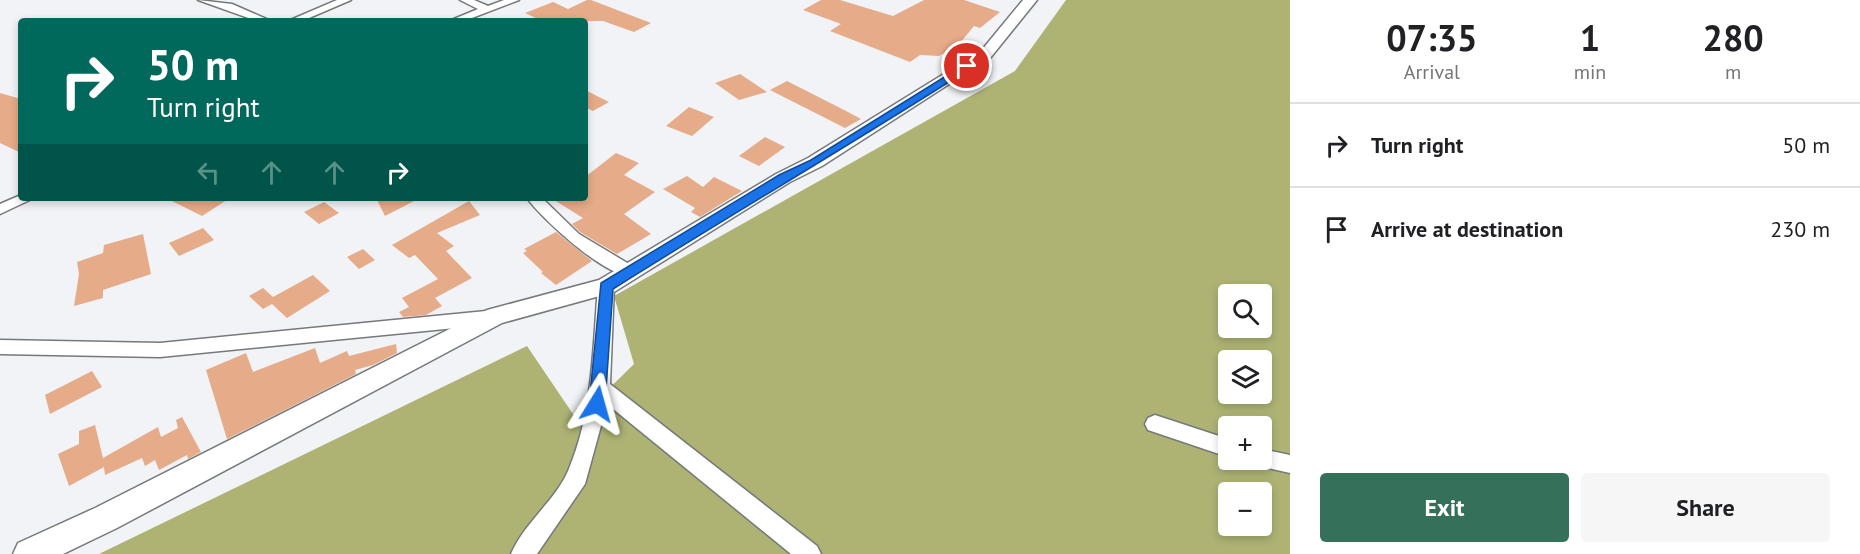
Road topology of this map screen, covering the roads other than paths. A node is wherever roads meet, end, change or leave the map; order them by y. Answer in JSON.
{"nodes":[{"id":1,"x":203,"y":0,"type":"edge"},
{"id":2,"x":240,"y":0,"type":"edge"},
{"id":3,"x":346,"y":0,"type":"edge"},
{"id":4,"x":465,"y":0,"type":"edge"},
{"id":5,"x":514,"y":0,"type":"edge"},
{"id":6,"x":1025,"y":1,"type":"edge"},
{"id":7,"x":228,"y":6,"type":"junction"},
{"id":8,"x":487,"y":9,"type":"junction"},
{"id":9,"x":258,"y":18,"type":"edge"},
{"id":10,"x":301,"y":18,"type":"edge"},
{"id":11,"x":462,"y":18,"type":"edge"},
{"id":12,"x":20,"y":201,"type":"edge"},
{"id":13,"x":537,"y":201,"type":"edge"},
{"id":14,"x":0,"y":209,"type":"edge"},
{"id":15,"x":628,"y":271,"type":"junction"},
{"id":16,"x":606,"y":286,"type":"junction"},
{"id":17,"x":495,"y":316,"type":"junction"},
{"id":18,"x":0,"y":347,"type":"edge"},
{"id":19,"x":600,"y":387,"type":"junction"},
{"id":20,"x":1155,"y":424,"type":"dead end"},
{"id":21,"x":1218,"y":445,"type":"edge"},
{"id":22,"x":1272,"y":460,"type":"edge"},
{"id":23,"x":1290,"y":464,"type":"edge"},
{"id":24,"x":29,"y":554,"type":"edge"},
{"id":25,"x":523,"y":554,"type":"edge"},
{"id":26,"x":809,"y":554,"type":"edge"}],
"edges":[{"from":1,"to":7,"type":"street"},
{"from":2,"to":7,"type":"street"},
{"from":3,"to":10,"type":"street"},
{"from":4,"to":8,"type":"street"},
{"from":5,"to":8,"type":"street"},
{"from":6,"to":15,"type":"street"},
{"from":7,"to":9,"type":"street"},
{"from":8,"to":11,"type":"street"},
{"from":12,"to":14,"type":"street"},
{"from":13,"to":15,"type":"street"},
{"from":15,"to":16,"type":"street"},
{"from":16,"to":17,"type":"street"},
{"from":16,"to":19,"type":"street"},
{"from":17,"to":18,"type":"street"},
{"from":17,"to":24,"type":"street"},
{"from":19,"to":25,"type":"street"},
{"from":19,"to":26,"type":"street"},
{"from":20,"to":21,"type":"street"},
{"from":22,"to":23,"type":"street"}]}
